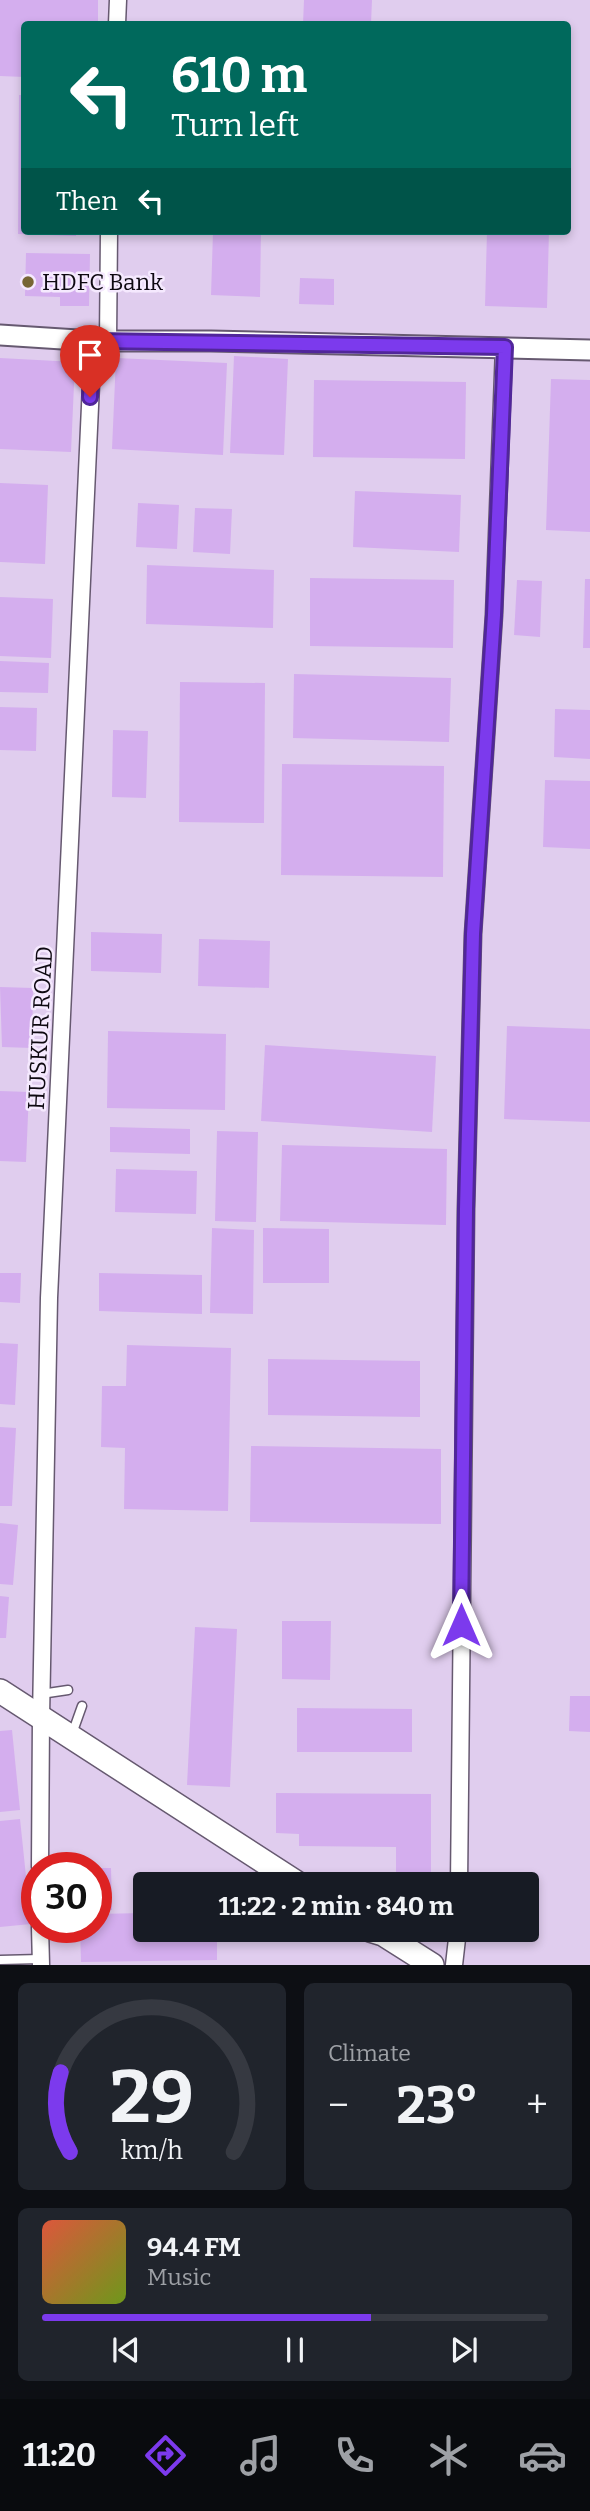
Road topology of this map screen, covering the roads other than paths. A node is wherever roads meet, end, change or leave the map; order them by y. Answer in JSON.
{"nodes":[{"id":1,"x":118,"y":0,"type":"edge"},
{"id":2,"x":117,"y":21,"type":"edge"},
{"id":3,"x":109,"y":235,"type":"edge"},
{"id":4,"x":0,"y":335,"type":"edge"},
{"id":5,"x":100,"y":341,"type":"junction"},
{"id":6,"x":505,"y":347,"type":"junction"},
{"id":7,"x":590,"y":350,"type":"edge"},
{"id":8,"x":0,"y":1690,"type":"edge"},
{"id":9,"x":68,"y":1690,"type":"dead end"},
{"id":10,"x":41,"y":1694,"type":"junction"},
{"id":11,"x":82,"y":1706,"type":"dead end"},
{"id":12,"x":41,"y":1717,"type":"junction"},
{"id":13,"x":71,"y":1737,"type":"junction"},
{"id":14,"x":40,"y":1852,"type":"edge"},
{"id":15,"x":280,"y":1872,"type":"edge"},
{"id":16,"x":459,"y":1872,"type":"edge"},
{"id":17,"x":379,"y":1942,"type":"edge"},
{"id":18,"x":396,"y":1942,"type":"edge"},
{"id":19,"x":457,"y":1942,"type":"edge"},
{"id":20,"x":40,"y":1943,"type":"edge"},
{"id":21,"x":0,"y":1960,"type":"edge"},
{"id":22,"x":41,"y":1962,"type":"edge"},
{"id":23,"x":408,"y":1965,"type":"edge"},
{"id":24,"x":432,"y":1965,"type":"edge"},
{"id":25,"x":454,"y":1965,"type":"edge"}],
"edges":[{"from":1,"to":2,"type":"street"},
{"from":3,"to":5,"type":"street","name":"HUSKUR ROAD"},
{"from":4,"to":5,"type":"street"},
{"from":5,"to":6,"type":"street"},
{"from":5,"to":10,"type":"street","name":"HUSKUR ROAD"},
{"from":6,"to":7,"type":"street"},
{"from":6,"to":16,"type":"street"},
{"from":8,"to":12,"type":"main road"},
{"from":9,"to":10,"type":"lane"},
{"from":10,"to":12,"type":"street","name":"HUSKUR ROAD"},
{"from":11,"to":13,"type":"lane"},
{"from":12,"to":13,"type":"main road"},
{"from":12,"to":14,"type":"street","name":"HUSKUR ROAD"},
{"from":13,"to":15,"type":"main road"},
{"from":17,"to":23,"type":"main road"},
{"from":18,"to":24,"type":"main road"},
{"from":19,"to":25,"type":"street"},
{"from":20,"to":22,"type":"street"},
{"from":21,"to":22,"type":"lane"}]}
